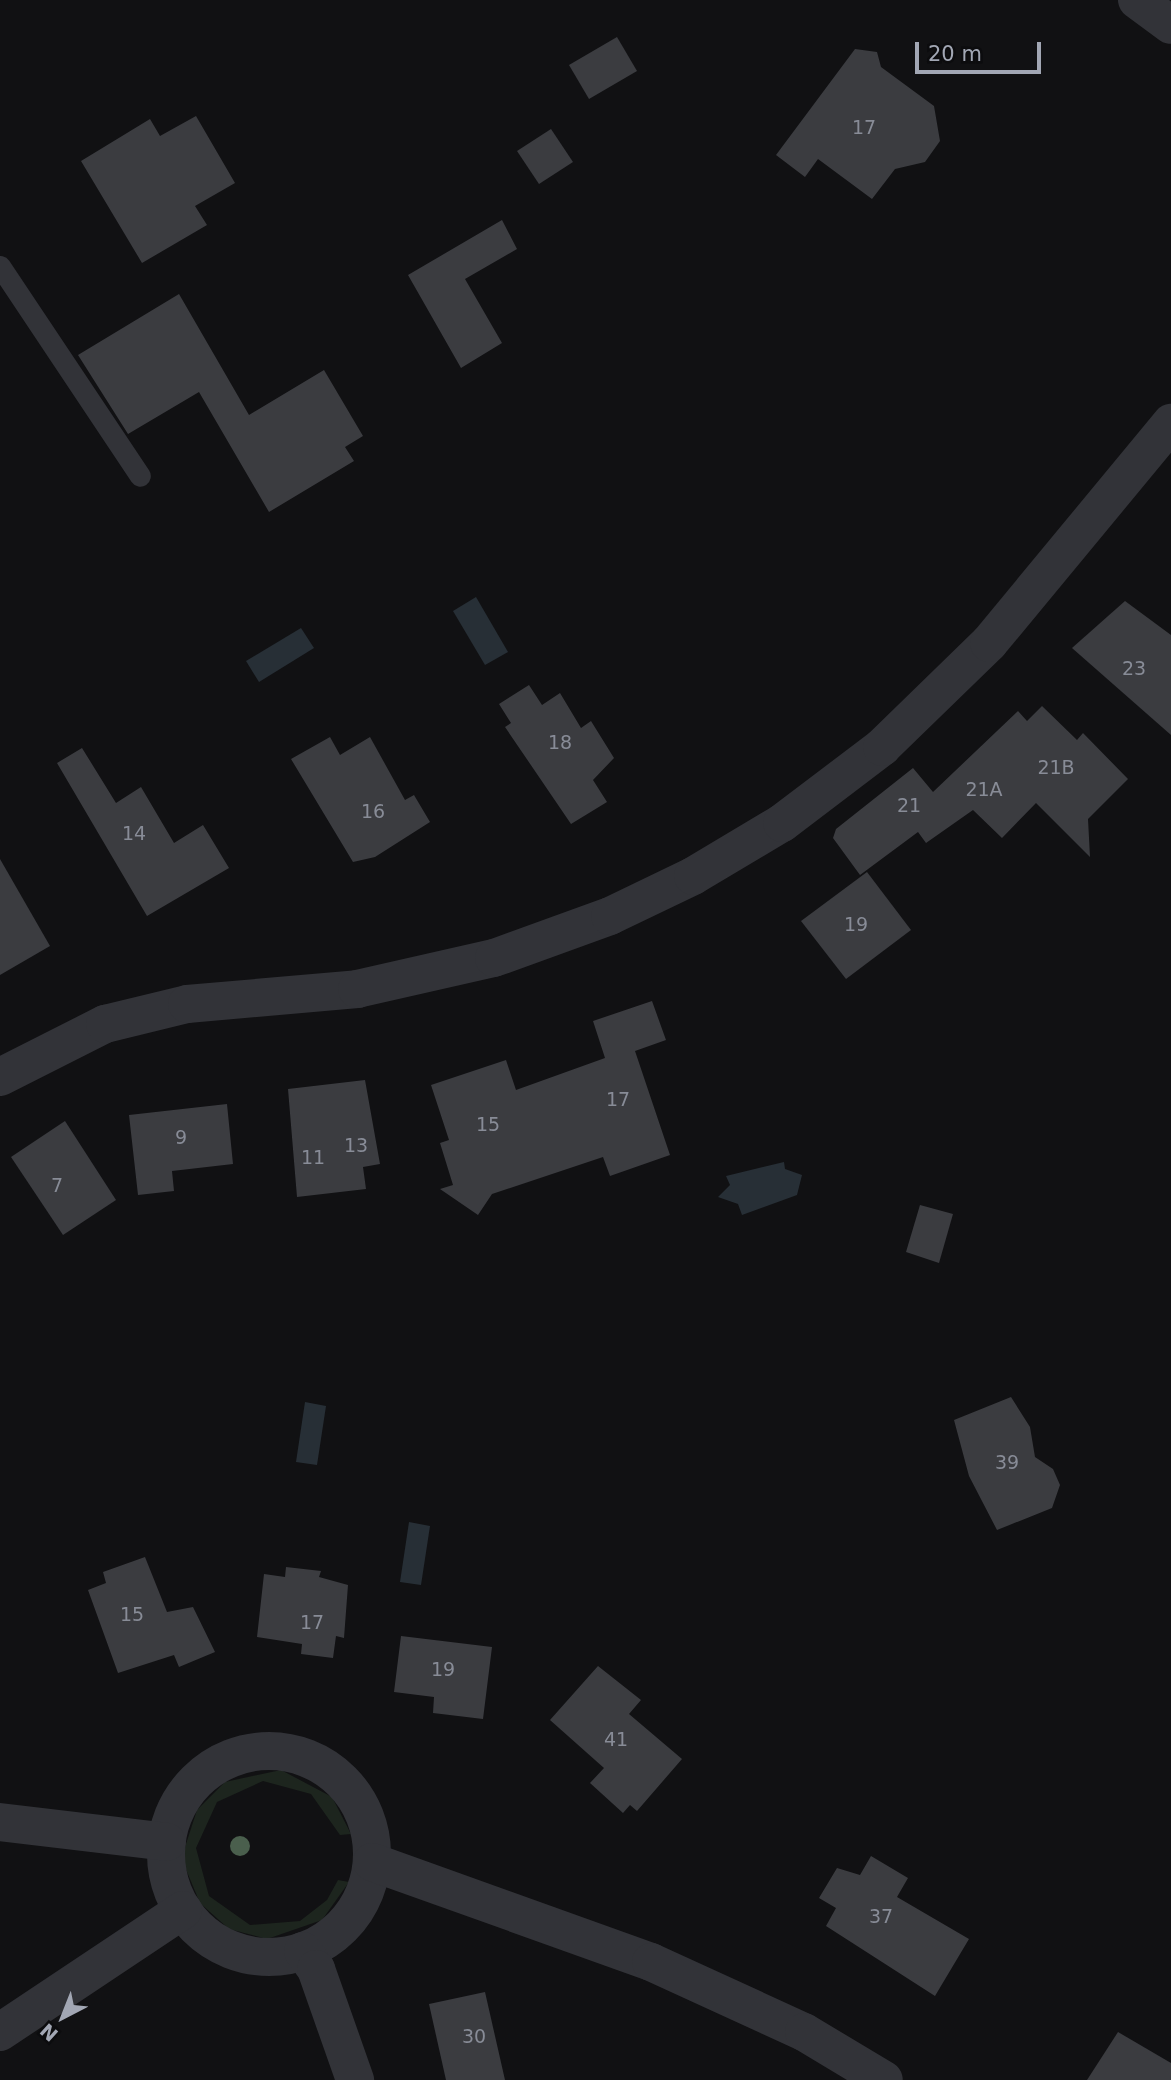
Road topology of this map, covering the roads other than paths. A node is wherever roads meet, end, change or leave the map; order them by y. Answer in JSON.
{"nodes":[{"id":1,"x":1137,"y":0,"type":"edge"},
{"id":2,"x":1171,"y":25,"type":"edge"},
{"id":3,"x":0,"y":267,"type":"edge"},
{"id":4,"x":1171,"y":423,"type":"edge"},
{"id":5,"x":140,"y":476,"type":"dead end"},
{"id":6,"x":0,"y":1077,"type":"edge"},
{"id":7,"x":0,"y":1822,"type":"edge"},
{"id":8,"x":167,"y":1842,"type":"junction"},
{"id":9,"x":372,"y":1862,"type":"junction"},
{"id":10,"x":183,"y":1910,"type":"junction"},
{"id":11,"x":303,"y":1951,"type":"junction"},
{"id":12,"x":0,"y":2032,"type":"edge"},
{"id":13,"x":355,"y":2080,"type":"edge"},
{"id":14,"x":884,"y":2080,"type":"edge"}],
"edges":[{"from":1,"to":2,"type":"street"},
{"from":3,"to":5,"type":"lane"},
{"from":4,"to":6,"type":"street"},
{"from":7,"to":8,"type":"street"},
{"from":8,"to":9,"type":"street"},
{"from":8,"to":10,"type":"street"},
{"from":9,"to":11,"type":"street"},
{"from":9,"to":14,"type":"street"},
{"from":10,"to":11,"type":"street"},
{"from":10,"to":12,"type":"street"},
{"from":11,"to":13,"type":"street"}]}
